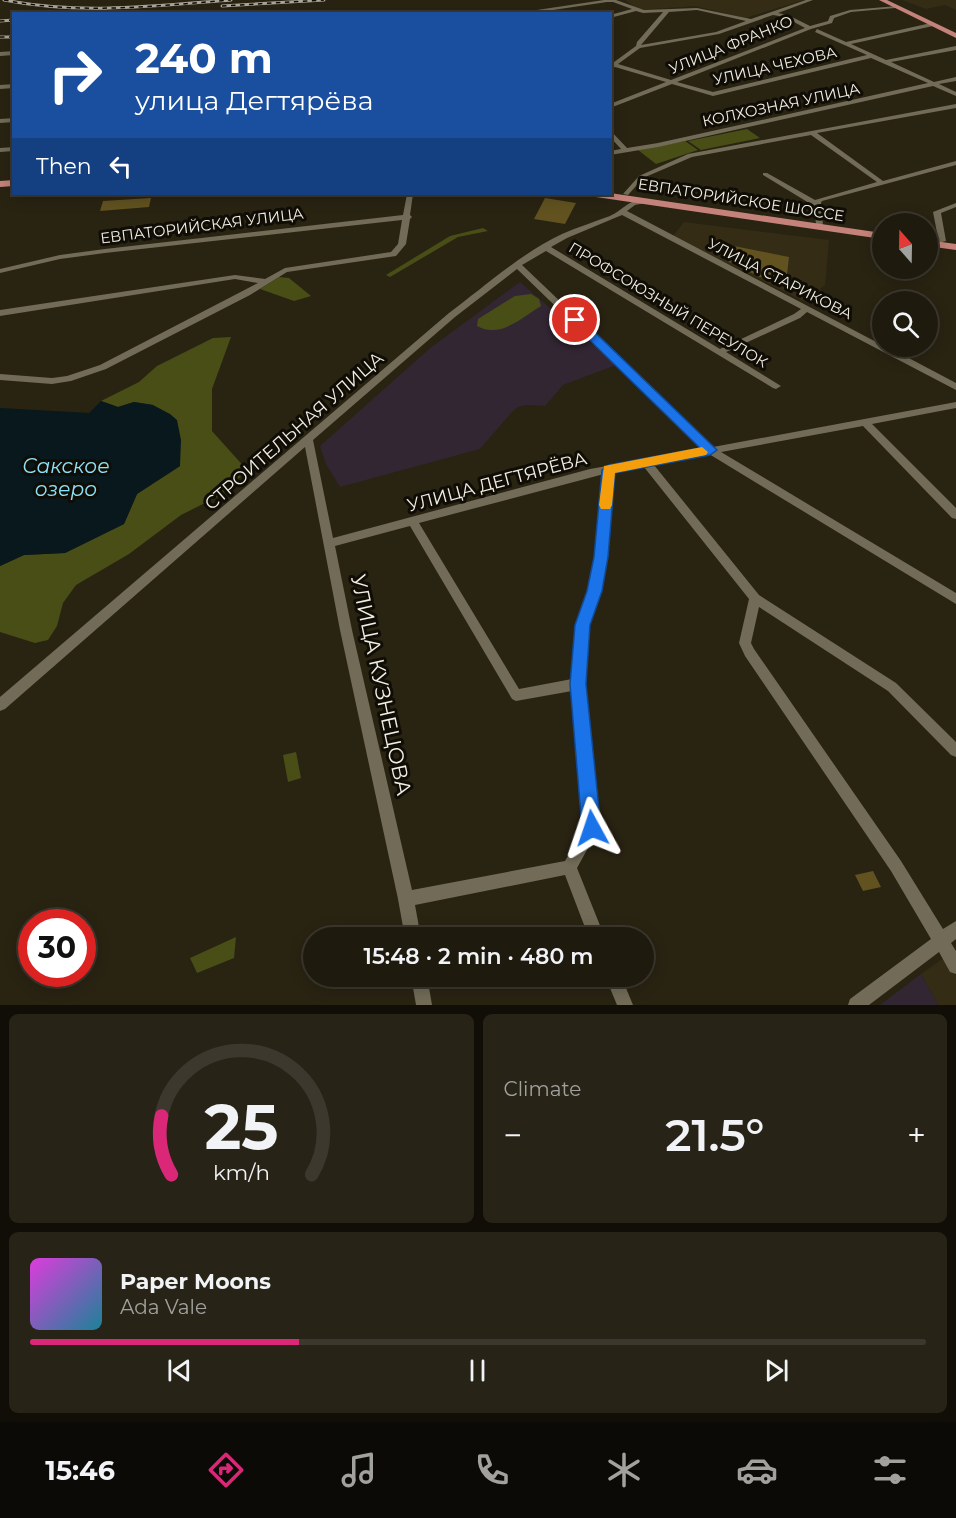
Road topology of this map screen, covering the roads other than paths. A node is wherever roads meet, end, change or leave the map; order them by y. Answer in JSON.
{"nodes":[{"id":1,"x":811,"y":0,"type":"edge"},
{"id":2,"x":882,"y":0,"type":"edge"},
{"id":3,"x":895,"y":7,"type":"junction"},
{"id":4,"x":635,"y":10,"type":"junction"},
{"id":5,"x":668,"y":10,"type":"junction"},
{"id":6,"x":780,"y":10,"type":"junction"},
{"id":7,"x":527,"y":12,"type":"edge"},
{"id":8,"x":772,"y":13,"type":"junction"},
{"id":9,"x":612,"y":16,"type":"edge"},
{"id":10,"x":786,"y":16,"type":"junction"},
{"id":11,"x":751,"y":21,"type":"junction"},
{"id":12,"x":931,"y":25,"type":"junction"},
{"id":13,"x":809,"y":28,"type":"junction"},
{"id":14,"x":817,"y":31,"type":"dead end"},
{"id":15,"x":956,"y":36,"type":"edge"},
{"id":16,"x":643,"y":39,"type":"junction"},
{"id":17,"x":656,"y":43,"type":"junction"},
{"id":18,"x":845,"y":44,"type":"junction"},
{"id":19,"x":638,"y":47,"type":"junction"},
{"id":20,"x":956,"y":48,"type":"edge"},
{"id":21,"x":871,"y":56,"type":"junction"},
{"id":22,"x":885,"y":62,"type":"junction"},
{"id":23,"x":613,"y":66,"type":"edge"},
{"id":24,"x":956,"y":79,"type":"edge"},
{"id":25,"x":673,"y":82,"type":"junction"},
{"id":26,"x":935,"y":84,"type":"junction"},
{"id":27,"x":956,"y":94,"type":"edge"},
{"id":28,"x":612,"y":105,"type":"edge"},
{"id":29,"x":956,"y":106,"type":"edge"},
{"id":30,"x":811,"y":132,"type":"junction"},
{"id":31,"x":612,"y":134,"type":"edge"},
{"id":32,"x":628,"y":150,"type":"junction"},
{"id":33,"x":612,"y":153,"type":"edge"},
{"id":34,"x":956,"y":163,"type":"edge"},
{"id":35,"x":765,"y":174,"type":"dead end"},
{"id":36,"x":882,"y":183,"type":"junction"},
{"id":37,"x":612,"y":193,"type":"edge"},
{"id":38,"x":410,"y":195,"type":"edge"},
{"id":39,"x":610,"y":195,"type":"edge"},
{"id":40,"x":623,"y":196,"type":"junction"},
{"id":41,"x":642,"y":201,"type":"junction"},
{"id":42,"x":956,"y":205,"type":"edge"},
{"id":43,"x":818,"y":206,"type":"junction"},
{"id":44,"x":625,"y":210,"type":"junction"},
{"id":45,"x":408,"y":217,"type":"junction"},
{"id":46,"x":820,"y":224,"type":"junction"},
{"id":47,"x":872,"y":232,"type":"edge"},
{"id":48,"x":872,"y":233,"type":"edge"},
{"id":49,"x":938,"y":241,"type":"edge"},
{"id":50,"x":942,"y":241,"type":"junction"},
{"id":51,"x":938,"y":243,"type":"edge"},
{"id":52,"x":956,"y":245,"type":"edge"},
{"id":53,"x":545,"y":247,"type":"junction"},
{"id":54,"x":517,"y":265,"type":"junction"},
{"id":55,"x":0,"y":272,"type":"edge"},
{"id":56,"x":264,"y":281,"type":"junction"},
{"id":57,"x":808,"y":308,"type":"junction"},
{"id":58,"x":0,"y":313,"type":"edge"},
{"id":59,"x":720,"y":352,"type":"junction"},
{"id":60,"x":0,"y":377,"type":"edge"},
{"id":61,"x":776,"y":387,"type":"dead end"},
{"id":62,"x":956,"y":387,"type":"edge"},
{"id":63,"x":954,"y":408,"type":"edge"},
{"id":64,"x":865,"y":422,"type":"junction"},
{"id":65,"x":309,"y":441,"type":"junction"},
{"id":66,"x":710,"y":450,"type":"junction"},
{"id":67,"x":647,"y":463,"type":"junction"},
{"id":68,"x":609,"y":470,"type":"junction"},
{"id":69,"x":956,"y":515,"type":"edge"},
{"id":70,"x":413,"y":522,"type":"junction"},
{"id":71,"x":330,"y":543,"type":"junction"},
{"id":72,"x":755,"y":598,"type":"junction"},
{"id":73,"x":956,"y":599,"type":"edge"},
{"id":74,"x":578,"y":684,"type":"junction"},
{"id":75,"x":0,"y":705,"type":"edge"},
{"id":76,"x":956,"y":751,"type":"edge"},
{"id":77,"x":569,"y":867,"type":"junction"},
{"id":78,"x":406,"y":899,"type":"junction"},
{"id":79,"x":411,"y":927,"type":"edge"},
{"id":80,"x":593,"y":927,"type":"edge"},
{"id":81,"x":956,"y":929,"type":"edge"},
{"id":82,"x":940,"y":940,"type":"junction"},
{"id":83,"x":956,"y":966,"type":"edge"},
{"id":84,"x":421,"y":987,"type":"edge"},
{"id":85,"x":618,"y":987,"type":"edge"},
{"id":86,"x":424,"y":1005,"type":"edge"},
{"id":87,"x":625,"y":1005,"type":"edge"},
{"id":88,"x":856,"y":1005,"type":"edge"}],
"edges":[{"from":1,"to":6,"type":"street"},
{"from":2,"to":3,"type":"main road"},
{"from":3,"to":12,"type":"main road"},
{"from":3,"to":13,"type":"street","name":"УЛИЦА ФРАНКО"},
{"from":4,"to":5,"type":"street"},
{"from":4,"to":7,"type":"street"},
{"from":4,"to":9,"type":"street"},
{"from":5,"to":11,"type":"street"},
{"from":5,"to":16,"type":"street"},
{"from":6,"to":8,"type":"street"},
{"from":6,"to":10,"type":"street"},
{"from":8,"to":10,"type":"street"},
{"from":8,"to":11,"type":"street"},
{"from":10,"to":13,"type":"street"},
{"from":11,"to":17,"type":"street"},
{"from":12,"to":15,"type":"main road"},
{"from":12,"to":18,"type":"street"},
{"from":13,"to":25,"type":"street","name":"УЛИЦА ФРАНКО"},
{"from":14,"to":18,"type":"street"},
{"from":16,"to":17,"type":"street"},
{"from":16,"to":19,"type":"street"},
{"from":17,"to":19,"type":"street"},
{"from":18,"to":21,"type":"street"},
{"from":19,"to":23,"type":"street"},
{"from":20,"to":22,"type":"street"},
{"from":21,"to":22,"type":"street"},
{"from":21,"to":25,"type":"street","name":"УЛИЦА ЧЕХОВА"},
{"from":22,"to":26,"type":"street"},
{"from":23,"to":25,"type":"street","name":"УЛИЦА ЧЕХОВА"},
{"from":24,"to":26,"type":"street","name":"КОЛХОЗНАЯ УЛИЦА"},
{"from":25,"to":28,"type":"street","name":"УЛИЦА ФРАНКО"},
{"from":26,"to":27,"type":"street"},
{"from":26,"to":32,"type":"street","name":"КОЛХОЗНАЯ УЛИЦА"},
{"from":29,"to":30,"type":"street","name":"КОЛХОЗНАЯ УЛИЦА"},
{"from":30,"to":36,"type":"street"},
{"from":30,"to":40,"type":"street","name":"КОЛХОЗНАЯ УЛИЦА"},
{"from":31,"to":32,"type":"street"},
{"from":32,"to":33,"type":"street","name":"КОЛХОЗНАЯ УЛИЦА"},
{"from":34,"to":36,"type":"street"},
{"from":35,"to":43,"type":"street"},
{"from":36,"to":43,"type":"street"},
{"from":37,"to":40,"type":"main road","name":"ЕВПАТОРИЙСКОЕ ШОССЕ"},
{"from":38,"to":45,"type":"street"},
{"from":39,"to":40,"type":"main road","name":"ЕВПАТОРИЙСКОЕ ШОССЕ"},
{"from":40,"to":41,"type":"main road","name":"ЕВПАТОРИЙСКОЕ ШОССЕ"},
{"from":40,"to":44,"type":"street"},
{"from":40,"to":46,"type":"main road","name":"ЕВПАТОРИЙСКОЕ ШОССЕ"},
{"from":41,"to":44,"type":"street","name":"СТРОИТЕЛЬНАЯ УЛИЦА"},
{"from":41,"to":48,"type":"main road","name":"ЕВПАТОРИЙСКОЕ ШОССЕ"},
{"from":42,"to":50,"type":"street"},
{"from":43,"to":46,"type":"street"},
{"from":44,"to":53,"type":"street","name":"СТРОИТЕЛЬНАЯ УЛИЦА"},
{"from":44,"to":57,"type":"street","name":"УЛИЦА СТАРИКОВА"},
{"from":45,"to":55,"type":"street","name":"ЕВПАТОРИЙСКАЯ УЛИЦА"},
{"from":45,"to":56,"type":"street"},
{"from":46,"to":47,"type":"main road","name":"ЕВПАТОРИЙСКОЕ ШОССЕ"},
{"from":49,"to":50,"type":"main road"},
{"from":50,"to":52,"type":"main road"},
{"from":51,"to":52,"type":"main road"},
{"from":53,"to":54,"type":"street","name":"СТРОИТЕЛЬНАЯ УЛИЦА"},
{"from":53,"to":59,"type":"street","name":"ПРОФСОЮЗНЫЙ ПЕРЕУЛОК"},
{"from":54,"to":65,"type":"street","name":"СТРОИТЕЛЬНАЯ УЛИЦА"},
{"from":54,"to":66,"type":"street"},
{"from":56,"to":58,"type":"street"},
{"from":56,"to":60,"type":"street"},
{"from":57,"to":59,"type":"street"},
{"from":57,"to":62,"type":"street","name":"УЛИЦА СТАРИКОВА"},
{"from":59,"to":61,"type":"street","name":"ПРОФСОЮЗНЫЙ ПЕРЕУЛОК"},
{"from":63,"to":64,"type":"street","name":"УЛИЦА ДЕГТЯРЁВА"},
{"from":64,"to":66,"type":"street","name":"УЛИЦА ДЕГТЯРЁВА"},
{"from":64,"to":69,"type":"street"},
{"from":65,"to":71,"type":"street","name":"УЛИЦА КУЗНЕЦОВА"},
{"from":65,"to":75,"type":"street","name":"СТРОИТЕЛЬНАЯ УЛИЦА"},
{"from":66,"to":67,"type":"street","name":"УЛИЦА ДЕГТЯРЁВА"},
{"from":66,"to":73,"type":"street"},
{"from":67,"to":68,"type":"street","name":"УЛИЦА ДЕГТЯРЁВА"},
{"from":67,"to":72,"type":"street"},
{"from":68,"to":70,"type":"street","name":"УЛИЦА ДЕГТЯРЁВА"},
{"from":68,"to":74,"type":"street"},
{"from":70,"to":71,"type":"street","name":"УЛИЦА ДЕГТЯРЁВА"},
{"from":70,"to":74,"type":"street"},
{"from":71,"to":78,"type":"street","name":"УЛИЦА КУЗНЕЦОВА"},
{"from":72,"to":76,"type":"street"},
{"from":72,"to":82,"type":"street"},
{"from":74,"to":77,"type":"street"},
{"from":77,"to":78,"type":"street"},
{"from":77,"to":80,"type":"street"},
{"from":78,"to":79,"type":"street","name":"УЛИЦА КУЗНЕЦОВА"},
{"from":81,"to":82,"type":"street"},
{"from":82,"to":83,"type":"street"},
{"from":82,"to":88,"type":"street"},
{"from":84,"to":86,"type":"street"},
{"from":85,"to":87,"type":"street"}]}
